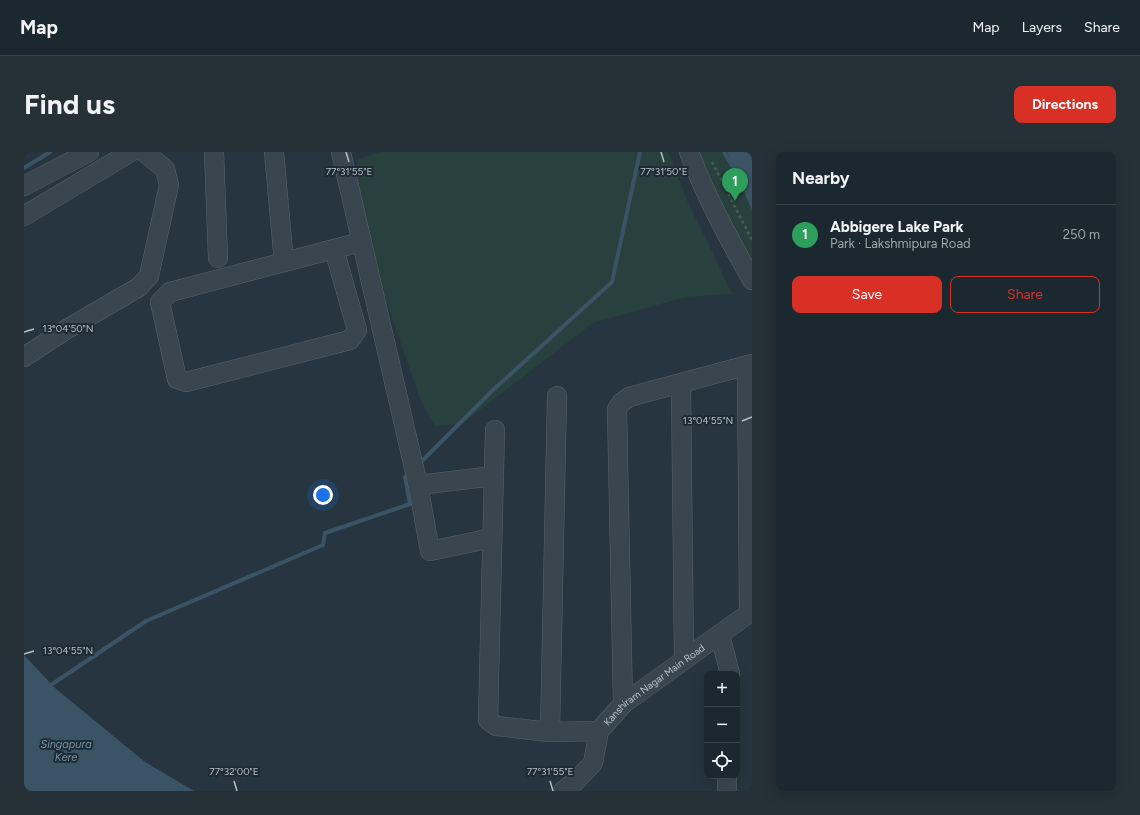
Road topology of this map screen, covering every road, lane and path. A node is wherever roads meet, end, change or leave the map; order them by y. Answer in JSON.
{"nodes":[{"id":1,"x":131,"y":152,"type":"edge"},
{"id":2,"x":144,"y":152,"type":"edge"},
{"id":3,"x":214,"y":152,"type":"edge"},
{"id":4,"x":274,"y":152,"type":"edge"},
{"id":5,"x":341,"y":152,"type":"edge"},
{"id":6,"x":690,"y":152,"type":"edge"},
{"id":7,"x":84,"y":155,"type":"edge"},
{"id":8,"x":710,"y":158,"type":"dead end"},
{"id":9,"x":91,"y":175,"type":"junction"},
{"id":10,"x":24,"y":186,"type":"edge"},
{"id":11,"x":24,"y":216,"type":"edge"},
{"id":12,"x":752,"y":240,"type":"edge"},
{"id":13,"x":361,"y":242,"type":"junction"},
{"id":14,"x":334,"y":249,"type":"junction"},
{"id":15,"x":283,"y":252,"type":"dead end"},
{"id":16,"x":218,"y":258,"type":"dead end"},
{"id":17,"x":752,"y":280,"type":"edge"},
{"id":18,"x":24,"y":357,"type":"edge"},
{"id":19,"x":749,"y":365,"type":"edge"},
{"id":20,"x":681,"y":384,"type":"junction"},
{"id":21,"x":557,"y":396,"type":"dead end"},
{"id":22,"x":495,"y":430,"type":"dead end"},
{"id":23,"x":494,"y":476,"type":"junction"},
{"id":24,"x":418,"y":485,"type":"junction"},
{"id":25,"x":492,"y":538,"type":"junction"},
{"id":26,"x":750,"y":612,"type":"edge"},
{"id":27,"x":720,"y":635,"type":"junction"},
{"id":28,"x":684,"y":659,"type":"junction"},
{"id":29,"x":729,"y":671,"type":"edge"},
{"id":30,"x":623,"y":704,"type":"junction"},
{"id":31,"x":550,"y":732,"type":"junction"},
{"id":32,"x":599,"y":732,"type":"junction"},
{"id":33,"x":727,"y":779,"type":"edge"},
{"id":34,"x":563,"y":791,"type":"edge"},
{"id":35,"x":727,"y":791,"type":"edge"}],
"edges":[{"from":1,"to":9,"type":"street"},
{"from":2,"to":18,"type":"street"},
{"from":3,"to":16,"type":"street"},
{"from":4,"to":15,"type":"street"},
{"from":5,"to":13,"type":"street"},
{"from":6,"to":17,"type":"street"},
{"from":7,"to":9,"type":"street"},
{"from":7,"to":10,"type":"street"},
{"from":8,"to":12,"type":"path"},
{"from":9,"to":11,"type":"street"},
{"from":13,"to":14,"type":"street"},
{"from":13,"to":24,"type":"street"},
{"from":14,"to":14,"type":"street"},
{"from":19,"to":20,"type":"street"},
{"from":19,"to":26,"type":"street"},
{"from":20,"to":28,"type":"street"},
{"from":20,"to":30,"type":"street"},
{"from":21,"to":31,"type":"street"},
{"from":22,"to":23,"type":"street"},
{"from":23,"to":24,"type":"street"},
{"from":23,"to":25,"type":"street"},
{"from":24,"to":25,"type":"street"},
{"from":25,"to":31,"type":"street"},
{"from":26,"to":27,"type":"street","name":"Kanshiram Nagar Main Road"},
{"from":27,"to":28,"type":"street","name":"Kanshiram Nagar Main Road"},
{"from":27,"to":29,"type":"street"},
{"from":28,"to":30,"type":"street","name":"Kanshiram Nagar Main Road"},
{"from":30,"to":32,"type":"street","name":"Kanshiram Nagar Main Road"},
{"from":31,"to":32,"type":"street"},
{"from":32,"to":34,"type":"street","name":"Kanshiram Nagar Main Road"},
{"from":33,"to":35,"type":"street"}]}
